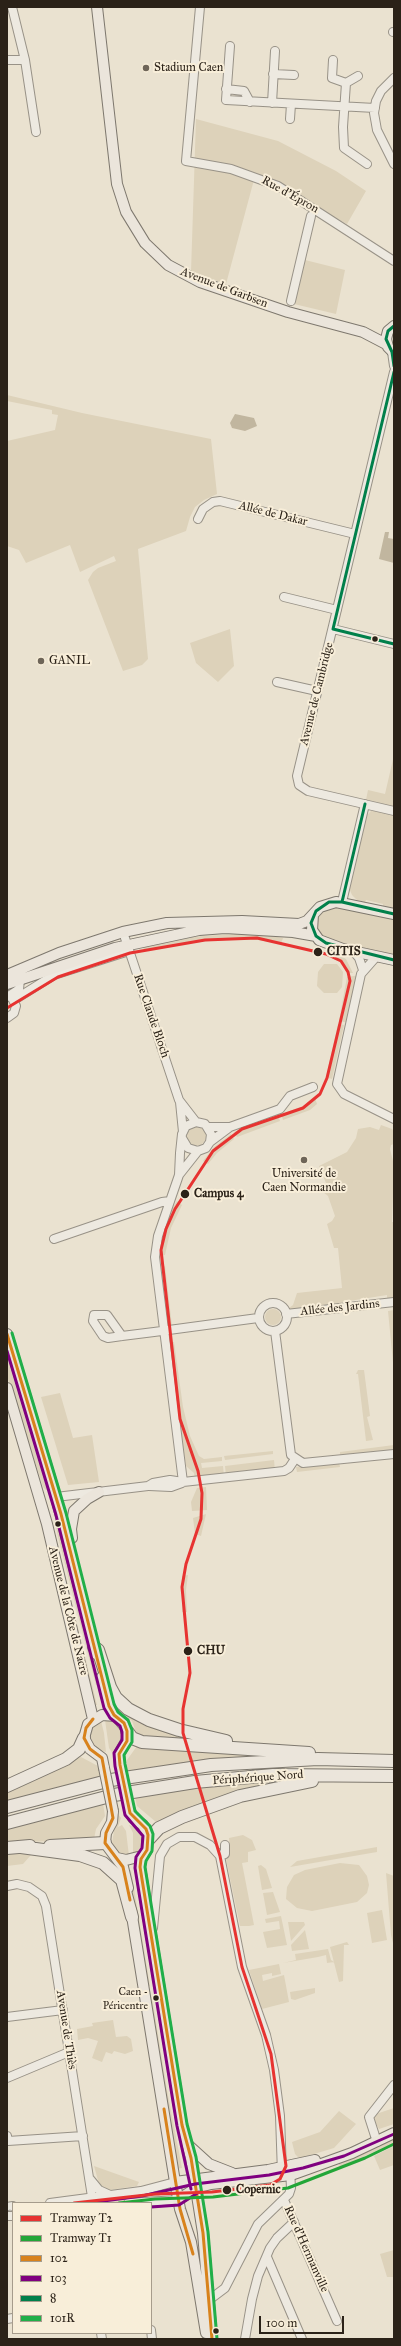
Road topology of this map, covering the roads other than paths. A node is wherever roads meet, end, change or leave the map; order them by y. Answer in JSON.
{"nodes":[{"id":1,"x":12,"y":7,"type":"edge"},
{"id":2,"x":97,"y":7,"type":"edge"},
{"id":3,"x":200,"y":7,"type":"edge"},
{"id":4,"x":230,"y":46,"type":"dead end"},
{"id":5,"x":275,"y":51,"type":"dead end"},
{"id":6,"x":7,"y":60,"type":"edge"},
{"id":7,"x":25,"y":60,"type":"junction"},
{"id":8,"x":333,"y":60,"type":"dead end"},
{"id":9,"x":273,"y":74,"type":"junction"},
{"id":10,"x":294,"y":75,"type":"dead end"},
{"id":11,"x":358,"y":76,"type":"dead end"},
{"id":12,"x":394,"y":78,"type":"edge"},
{"id":13,"x":346,"y":83,"type":"junction"},
{"id":14,"x":272,"y":103,"type":"junction"},
{"id":15,"x":291,"y":104,"type":"junction"},
{"id":16,"x":343,"y":106,"type":"junction"},
{"id":17,"x":375,"y":108,"type":"junction"},
{"id":18,"x":290,"y":119,"type":"dead end"},
{"id":19,"x":36,"y":132,"type":"dead end"},
{"id":20,"x":367,"y":164,"type":"dead end"},
{"id":21,"x":394,"y":164,"type":"edge"},
{"id":22,"x":311,"y":216,"type":"dead end"},
{"id":23,"x":343,"y":226,"type":"junction"},
{"id":24,"x":393,"y":257,"type":"edge"},
{"id":25,"x":291,"y":301,"type":"dead end"},
{"id":26,"x":393,"y":327,"type":"edge"},
{"id":27,"x":363,"y":332,"type":"junction"},
{"id":28,"x":391,"y":350,"type":"edge"},
{"id":29,"x":394,"y":366,"type":"edge"},
{"id":30,"x":394,"y":372,"type":"edge"},
{"id":31,"x":198,"y":519,"type":"dead end"},
{"id":32,"x":356,"y":534,"type":"junction"},
{"id":33,"x":284,"y":597,"type":"dead end"},
{"id":34,"x":337,"y":610,"type":"junction"},
{"id":35,"x":333,"y":629,"type":"junction"},
{"id":36,"x":394,"y":644,"type":"edge"},
{"id":37,"x":277,"y":682,"type":"dead end"},
{"id":38,"x":317,"y":691,"type":"junction"},
{"id":39,"x":365,"y":804,"type":"junction"},
{"id":40,"x":394,"y":811,"type":"edge"},
{"id":41,"x":342,"y":902,"type":"junction"},
{"id":42,"x":394,"y":914,"type":"edge"},
{"id":43,"x":313,"y":916,"type":"junction"},
{"id":44,"x":319,"y":939,"type":"junction"},
{"id":45,"x":126,"y":941,"type":"junction"},
{"id":46,"x":353,"y":951,"type":"junction"},
{"id":47,"x":376,"y":957,"type":"junction"},
{"id":48,"x":394,"y":960,"type":"edge"},
{"id":49,"x":363,"y":970,"type":"junction"},
{"id":50,"x":7,"y":975,"type":"edge"},
{"id":51,"x":7,"y":984,"type":"edge"},
{"id":52,"x":20,"y":985,"type":"junction"},
{"id":53,"x":9,"y":996,"type":"edge"},
{"id":54,"x":7,"y":1018,"type":"edge"},
{"id":55,"x":313,"y":1087,"type":"dead end"},
{"id":56,"x":179,"y":1100,"type":"junction"},
{"id":57,"x":394,"y":1119,"type":"edge"},
{"id":58,"x":196,"y":1122,"type":"junction"},
{"id":59,"x":208,"y":1127,"type":"junction"},
{"id":60,"x":230,"y":1127,"type":"junction"},
{"id":61,"x":182,"y":1135,"type":"junction"},
{"id":62,"x":210,"y":1142,"type":"junction"},
{"id":63,"x":198,"y":1151,"type":"junction"},
{"id":64,"x":179,"y":1175,"type":"junction"},
{"id":65,"x":170,"y":1201,"type":"junction"},
{"id":66,"x":54,"y":1239,"type":"dead end"},
{"id":67,"x":394,"y":1302,"type":"edge"},
{"id":68,"x":286,"y":1314,"type":"junction"},
{"id":69,"x":258,"y":1318,"type":"junction"},
{"id":70,"x":164,"y":1330,"type":"junction"},
{"id":71,"x":275,"y":1331,"type":"junction"},
{"id":72,"x":7,"y":1334,"type":"edge"},
{"id":73,"x":122,"y":1336,"type":"dead end"},
{"id":74,"x":7,"y":1388,"type":"edge"},
{"id":75,"x":20,"y":1428,"type":"junction"},
{"id":76,"x":394,"y":1454,"type":"edge"},
{"id":77,"x":295,"y":1459,"type":"junction"},
{"id":78,"x":183,"y":1482,"type":"junction"},
{"id":79,"x":99,"y":1492,"type":"junction"},
{"id":80,"x":56,"y":1497,"type":"junction"},
{"id":81,"x":47,"y":1524,"type":"junction"},
{"id":82,"x":79,"y":1582,"type":"junction"},
{"id":83,"x":94,"y":1647,"type":"junction"},
{"id":84,"x":103,"y":1716,"type":"junction"},
{"id":85,"x":127,"y":1731,"type":"junction"},
{"id":86,"x":84,"y":1738,"type":"junction"},
{"id":87,"x":250,"y":1748,"type":"junction"},
{"id":88,"x":333,"y":1758,"type":"junction"},
{"id":89,"x":394,"y":1761,"type":"edge"},
{"id":90,"x":359,"y":1775,"type":"junction"},
{"id":91,"x":394,"y":1776,"type":"edge"},
{"id":92,"x":20,"y":1780,"type":"junction"},
{"id":93,"x":7,"y":1782,"type":"edge"},
{"id":94,"x":7,"y":1786,"type":"edge"},
{"id":95,"x":7,"y":1807,"type":"edge"},
{"id":96,"x":7,"y":1823,"type":"edge"},
{"id":97,"x":148,"y":1840,"type":"junction"},
{"id":98,"x":106,"y":1843,"type":"junction"},
{"id":99,"x":225,"y":1845,"type":"dead end"},
{"id":100,"x":22,"y":1847,"type":"junction"},
{"id":101,"x":7,"y":1848,"type":"edge"},
{"id":102,"x":220,"y":1856,"type":"junction"},
{"id":103,"x":117,"y":1858,"type":"junction"},
{"id":104,"x":135,"y":1858,"type":"junction"},
{"id":105,"x":7,"y":1886,"type":"edge"},
{"id":106,"x":132,"y":1918,"type":"junction"},
{"id":107,"x":152,"y":1935,"type":"junction"},
{"id":108,"x":63,"y":2010,"type":"junction"},
{"id":109,"x":7,"y":2017,"type":"edge"},
{"id":110,"x":69,"y":2052,"type":"junction"},
{"id":111,"x":7,"y":2078,"type":"edge"},
{"id":112,"x":394,"y":2085,"type":"edge"},
{"id":113,"x":394,"y":2129,"type":"edge"},
{"id":114,"x":394,"y":2133,"type":"edge"},
{"id":115,"x":7,"y":2136,"type":"edge"},
{"id":116,"x":83,"y":2136,"type":"junction"},
{"id":117,"x":376,"y":2139,"type":"junction"},
{"id":118,"x":187,"y":2144,"type":"junction"},
{"id":119,"x":286,"y":2171,"type":"junction"},
{"id":120,"x":236,"y":2174,"type":"junction"},
{"id":121,"x":90,"y":2178,"type":"junction"},
{"id":122,"x":175,"y":2182,"type":"junction"},
{"id":123,"x":197,"y":2182,"type":"junction"},
{"id":124,"x":111,"y":2195,"type":"junction"},
{"id":125,"x":93,"y":2200,"type":"edge"},
{"id":126,"x":178,"y":2200,"type":"junction"},
{"id":127,"x":284,"y":2200,"type":"junction"},
{"id":128,"x":64,"y":2202,"type":"edge"},
{"id":129,"x":145,"y":2202,"type":"edge"},
{"id":130,"x":294,"y":2222,"type":"junction"},
{"id":131,"x":267,"y":2257,"type":"junction"},
{"id":132,"x":209,"y":2300,"type":"junction"},
{"id":133,"x":337,"y":2320,"type":"dead end"},
{"id":134,"x":209,"y":2337,"type":"edge"},
{"id":135,"x":302,"y":2337,"type":"edge"},
{"id":136,"x":245,"y":2339,"type":"edge"}],
"edges":[{"from":1,"to":7,"type":"street"},
{"from":2,"to":27,"type":"main road","name":"Avenue de Garbsen"},
{"from":3,"to":23,"type":"street","name":"Rue d'Épron"},
{"from":4,"to":14,"type":"street"},
{"from":5,"to":9,"type":"street"},
{"from":6,"to":7,"type":"street"},
{"from":7,"to":19,"type":"street"},
{"from":8,"to":13,"type":"street"},
{"from":9,"to":10,"type":"street"},
{"from":9,"to":14,"type":"street"},
{"from":11,"to":13,"type":"street"},
{"from":12,"to":17,"type":"street"},
{"from":13,"to":16,"type":"street"},
{"from":14,"to":15,"type":"street"},
{"from":15,"to":16,"type":"street"},
{"from":15,"to":18,"type":"street"},
{"from":16,"to":17,"type":"street"},
{"from":16,"to":20,"type":"street"},
{"from":17,"to":21,"type":"street"},
{"from":22,"to":25,"type":"street"},
{"from":23,"to":24,"type":"street"},
{"from":23,"to":24,"type":"street"},
{"from":26,"to":27,"type":"main road","name":"Avenue de Garbsen"},
{"from":26,"to":28,"type":"main road","name":"Avenue de Garbsen"},
{"from":27,"to":28,"type":"main road","name":"Avenue de Garbsen"},
{"from":28,"to":29,"type":"street"},
{"from":30,"to":32,"type":"street","name":"Avenue de Cambridge"},
{"from":31,"to":32,"type":"street","name":"Allée de Dakar"},
{"from":32,"to":34,"type":"street","name":"Avenue de Cambridge"},
{"from":33,"to":34,"type":"street"},
{"from":34,"to":35,"type":"street","name":"Avenue de Cambridge"},
{"from":35,"to":36,"type":"street"},
{"from":35,"to":38,"type":"street","name":"Avenue de Cambridge"},
{"from":37,"to":38,"type":"street"},
{"from":38,"to":39,"type":"street","name":"Avenue de Cambridge"},
{"from":39,"to":40,"type":"street"},
{"from":39,"to":41,"type":"street"},
{"from":41,"to":42,"type":"main road"},
{"from":41,"to":43,"type":"main road"},
{"from":43,"to":44,"type":"main road"},
{"from":43,"to":45,"type":"main road"},
{"from":44,"to":45,"type":"main road"},
{"from":44,"to":46,"type":"main road"},
{"from":45,"to":50,"type":"main road"},
{"from":45,"to":52,"type":"main road"},
{"from":45,"to":53,"type":"street"},
{"from":45,"to":56,"type":"street","name":"Rue Claude Bloch"},
{"from":46,"to":47,"type":"main road"},
{"from":46,"to":49,"type":"street"},
{"from":47,"to":48,"type":"main road"},
{"from":47,"to":49,"type":"street"},
{"from":49,"to":57,"type":"street"},
{"from":51,"to":52,"type":"main road"},
{"from":52,"to":53,"type":"main road"},
{"from":53,"to":54,"type":"street"},
{"from":55,"to":60,"type":"street"},
{"from":56,"to":58,"type":"street","name":"Rue Claude Bloch"},
{"from":56,"to":61,"type":"street","name":"Rue Claude Bloch"},
{"from":58,"to":59,"type":"street"},
{"from":58,"to":61,"type":"street"},
{"from":59,"to":60,"type":"street"},
{"from":59,"to":62,"type":"street"},
{"from":60,"to":62,"type":"street"},
{"from":61,"to":63,"type":"street"},
{"from":61,"to":64,"type":"street","name":"Rue Claude Bloch"},
{"from":62,"to":63,"type":"street"},
{"from":63,"to":64,"type":"street","name":"Rue Claude Bloch"},
{"from":64,"to":65,"type":"street","name":"Rue Claude Bloch"},
{"from":65,"to":66,"type":"street"},
{"from":65,"to":70,"type":"street","name":"Rue Claude Bloch"},
{"from":67,"to":68,"type":"street","name":"Allée des Jardins"},
{"from":68,"to":69,"type":"street"},
{"from":68,"to":71,"type":"street"},
{"from":69,"to":70,"type":"street"},
{"from":69,"to":71,"type":"street"},
{"from":70,"to":73,"type":"street"},
{"from":70,"to":78,"type":"street","name":"Rue Claude Bloch"},
{"from":71,"to":77,"type":"street"},
{"from":72,"to":80,"type":"main road","name":"Avenue de la Côte de Nacre"},
{"from":74,"to":75,"type":"main road","name":"Avenue de la Côte de Nacre"},
{"from":75,"to":80,"type":"main road"},
{"from":75,"to":81,"type":"main road","name":"Avenue de la Côte de Nacre"},
{"from":76,"to":77,"type":"street"},
{"from":77,"to":78,"type":"street"},
{"from":78,"to":79,"type":"street"},
{"from":79,"to":80,"type":"street"},
{"from":79,"to":82,"type":"main road"},
{"from":80,"to":81,"type":"main road"},
{"from":80,"to":82,"type":"main road","name":"Avenue de la Côte de Nacre"},
{"from":81,"to":84,"type":"main road","name":"Avenue de la Côte de Nacre"},
{"from":82,"to":83,"type":"main road","name":"Avenue de la Côte de Nacre"},
{"from":83,"to":84,"type":"main road","name":"Avenue de la Côte de Nacre"},
{"from":83,"to":87,"type":"highway"},
{"from":84,"to":85,"type":"main road","name":"Avenue de la Côte de Nacre"},
{"from":84,"to":86,"type":"main road"},
{"from":85,"to":87,"type":"highway"},
{"from":85,"to":97,"type":"main road","bridge":true},
{"from":86,"to":92,"type":"highway"},
{"from":86,"to":98,"type":"main road","bridge":true},
{"from":87,"to":88,"type":"highway"},
{"from":88,"to":89,"type":"highway","name":"Périphérique Nord"},
{"from":88,"to":95,"type":"highway","name":"Périphérique Nord"},
{"from":90,"to":91,"type":"highway","name":"Périphérique Nord"},
{"from":90,"to":96,"type":"highway","name":"Périphérique Nord"},
{"from":90,"to":97,"type":"highway"},
{"from":92,"to":93,"type":"street"},
{"from":92,"to":94,"type":"highway"},
{"from":97,"to":104,"type":"main road"},
{"from":98,"to":100,"type":"highway"},
{"from":98,"to":103,"type":"main road"},
{"from":99,"to":102,"type":"street"},
{"from":100,"to":101,"type":"highway"},
{"from":100,"to":106,"type":"highway"},
{"from":102,"to":107,"type":"street"},
{"from":102,"to":119,"type":"street"},
{"from":103,"to":104,"type":"main road"},
{"from":103,"to":106,"type":"main road"},
{"from":104,"to":107,"type":"main road"},
{"from":105,"to":108,"type":"street","name":"Avenue de Thiès"},
{"from":106,"to":122,"type":"main road"},
{"from":107,"to":118,"type":"main road"},
{"from":108,"to":109,"type":"street"},
{"from":108,"to":110,"type":"street","name":"Avenue de Thiès"},
{"from":110,"to":111,"type":"street"},
{"from":110,"to":116,"type":"street","name":"Avenue de Thiès"},
{"from":112,"to":117,"type":"street"},
{"from":113,"to":117,"type":"main road"},
{"from":114,"to":117,"type":"main road"},
{"from":115,"to":116,"type":"street"},
{"from":116,"to":121,"type":"street","name":"Avenue de Thiès"},
{"from":117,"to":119,"type":"main road"},
{"from":118,"to":120,"type":"main road"},
{"from":118,"to":123,"type":"main road"},
{"from":119,"to":120,"type":"main road"},
{"from":119,"to":123,"type":"main road"},
{"from":119,"to":127,"type":"street"},
{"from":120,"to":123,"type":"main road"},
{"from":121,"to":124,"type":"street"},
{"from":121,"to":125,"type":"street","name":"Avenue de Thiès"},
{"from":122,"to":123,"type":"main road"},
{"from":122,"to":124,"type":"street"},
{"from":122,"to":126,"type":"main road"},
{"from":123,"to":126,"type":"main road"},
{"from":123,"to":132,"type":"main road"},
{"from":124,"to":125,"type":"street"},
{"from":125,"to":128,"type":"street"},
{"from":126,"to":129,"type":"street"},
{"from":126,"to":134,"type":"main road"},
{"from":127,"to":130,"type":"street","name":"Rue d'Hermanville"},
{"from":127,"to":132,"type":"street"},
{"from":130,"to":131,"type":"street"},
{"from":130,"to":133,"type":"street","name":"Rue d'Hermanville"},
{"from":131,"to":135,"type":"street"},
{"from":131,"to":136,"type":"street"},
{"from":132,"to":134,"type":"main road"}]}
